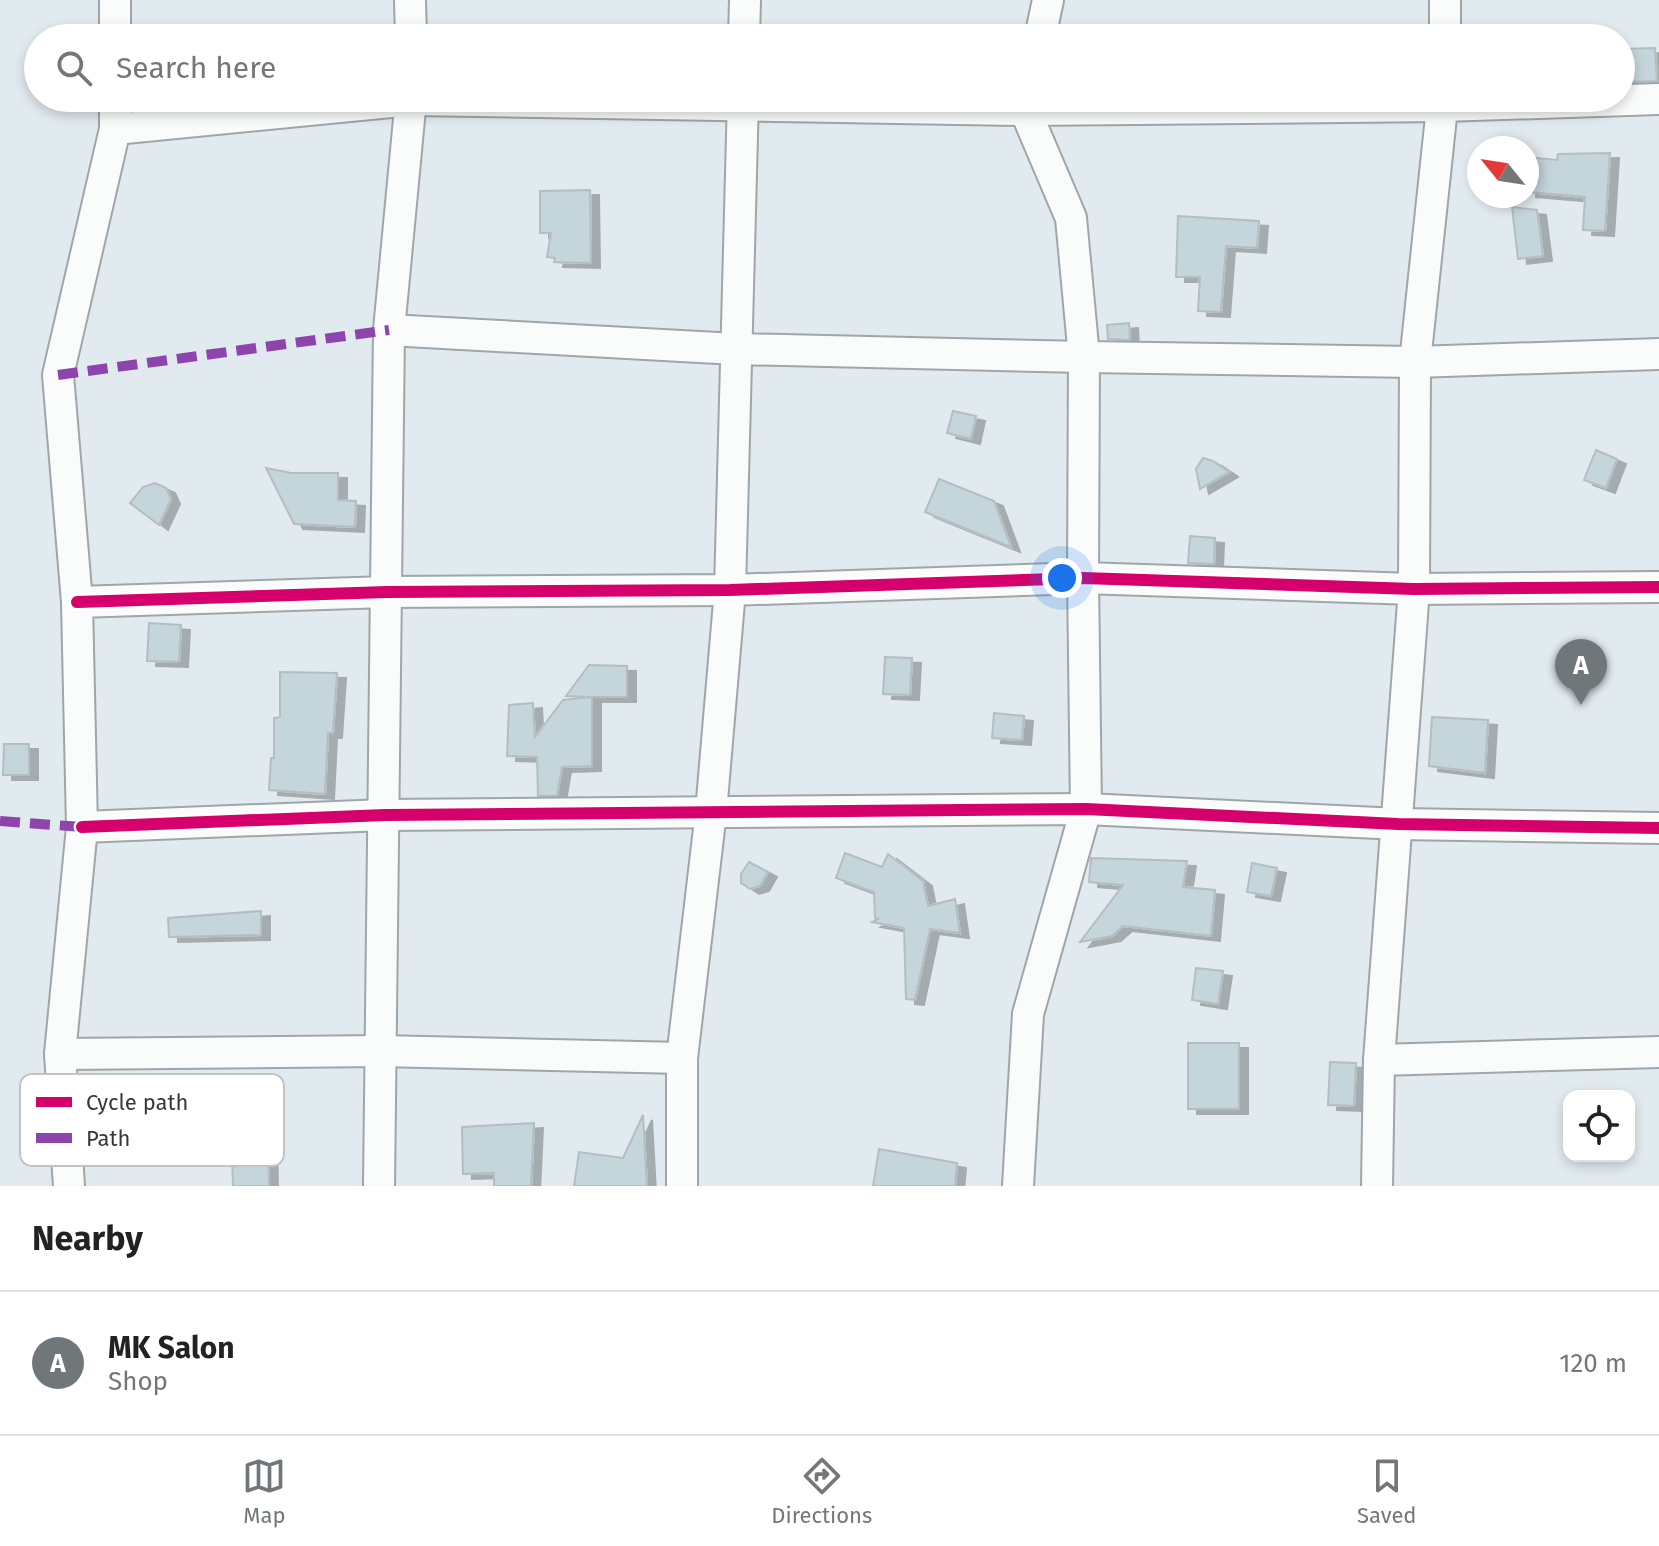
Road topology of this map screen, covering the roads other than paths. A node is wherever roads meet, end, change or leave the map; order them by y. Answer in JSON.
{"nodes":[{"id":1,"x":115,"y":0,"type":"edge"},
{"id":2,"x":410,"y":0,"type":"edge"},
{"id":3,"x":745,"y":0,"type":"edge"},
{"id":4,"x":1048,"y":0,"type":"edge"},
{"id":5,"x":1445,"y":0,"type":"edge"},
{"id":6,"x":115,"y":24,"type":"edge"},
{"id":7,"x":411,"y":24,"type":"edge"},
{"id":8,"x":744,"y":24,"type":"edge"},
{"id":9,"x":1043,"y":24,"type":"edge"},
{"id":10,"x":1445,"y":24,"type":"edge"},
{"id":11,"x":1635,"y":99,"type":"edge"},
{"id":12,"x":1659,"y":99,"type":"edge"},
{"id":13,"x":115,"y":112,"type":"edge"},
{"id":14,"x":283,"y":112,"type":"edge"},
{"id":15,"x":410,"y":112,"type":"edge"},
{"id":16,"x":743,"y":112,"type":"edge"},
{"id":17,"x":1029,"y":112,"type":"edge"},
{"id":18,"x":1442,"y":112,"type":"edge"},
{"id":19,"x":115,"y":129,"type":"junction"},
{"id":20,"x":389,"y":330,"type":"junction"},
{"id":21,"x":736,"y":349,"type":"junction"},
{"id":22,"x":1659,"y":354,"type":"edge"},
{"id":23,"x":1084,"y":357,"type":"junction"},
{"id":24,"x":1415,"y":362,"type":"junction"},
{"id":25,"x":1083,"y":578,"type":"junction"},
{"id":26,"x":1659,"y":587,"type":"edge"},
{"id":27,"x":1414,"y":589,"type":"junction"},
{"id":28,"x":730,"y":590,"type":"junction"},
{"id":29,"x":387,"y":592,"type":"junction"},
{"id":30,"x":77,"y":602,"type":"junction"},
{"id":31,"x":1086,"y":809,"type":"junction"},
{"id":32,"x":711,"y":812,"type":"junction"},
{"id":33,"x":385,"y":815,"type":"junction"},
{"id":34,"x":1398,"y":824,"type":"junction"},
{"id":35,"x":82,"y":827,"type":"junction"},
{"id":36,"x":1659,"y":828,"type":"edge"},
{"id":37,"x":381,"y":1051,"type":"junction"},
{"id":38,"x":1659,"y":1052,"type":"edge"},
{"id":39,"x":60,"y":1054,"type":"junction"},
{"id":40,"x":682,"y":1058,"type":"junction"},
{"id":41,"x":1379,"y":1060,"type":"junction"},
{"id":42,"x":61,"y":1074,"type":"edge"},
{"id":43,"x":68,"y":1166,"type":"edge"},
{"id":44,"x":69,"y":1186,"type":"edge"},
{"id":45,"x":379,"y":1186,"type":"edge"},
{"id":46,"x":682,"y":1186,"type":"edge"},
{"id":47,"x":1018,"y":1186,"type":"edge"},
{"id":48,"x":1377,"y":1186,"type":"edge"}],
"edges":[{"from":1,"to":6,"type":"street"},
{"from":2,"to":7,"type":"street"},
{"from":3,"to":8,"type":"street"},
{"from":4,"to":9,"type":"street"},
{"from":5,"to":10,"type":"street"},
{"from":11,"to":12,"type":"street"},
{"from":13,"to":19,"type":"street"},
{"from":14,"to":19,"type":"street"},
{"from":15,"to":20,"type":"street"},
{"from":16,"to":21,"type":"street"},
{"from":17,"to":23,"type":"street"},
{"from":18,"to":24,"type":"street"},
{"from":19,"to":30,"type":"street"},
{"from":20,"to":21,"type":"street"},
{"from":20,"to":29,"type":"street"},
{"from":21,"to":23,"type":"street"},
{"from":21,"to":28,"type":"street"},
{"from":22,"to":24,"type":"street"},
{"from":23,"to":24,"type":"street"},
{"from":23,"to":25,"type":"street"},
{"from":24,"to":27,"type":"street"},
{"from":25,"to":27,"type":"street"},
{"from":25,"to":28,"type":"street"},
{"from":25,"to":31,"type":"street"},
{"from":26,"to":27,"type":"street"},
{"from":27,"to":34,"type":"street"},
{"from":28,"to":29,"type":"street"},
{"from":28,"to":32,"type":"street"},
{"from":29,"to":30,"type":"street"},
{"from":29,"to":33,"type":"street"},
{"from":30,"to":35,"type":"street"},
{"from":31,"to":32,"type":"street"},
{"from":31,"to":34,"type":"street"},
{"from":31,"to":47,"type":"street"},
{"from":32,"to":33,"type":"street"},
{"from":32,"to":40,"type":"street"},
{"from":33,"to":35,"type":"street"},
{"from":33,"to":37,"type":"street"},
{"from":34,"to":36,"type":"street"},
{"from":34,"to":41,"type":"street"},
{"from":35,"to":39,"type":"street"},
{"from":37,"to":39,"type":"street"},
{"from":37,"to":40,"type":"street"},
{"from":37,"to":45,"type":"street"},
{"from":38,"to":41,"type":"street"},
{"from":39,"to":42,"type":"street"},
{"from":40,"to":46,"type":"street"},
{"from":41,"to":48,"type":"street"},
{"from":43,"to":44,"type":"street"}]}
